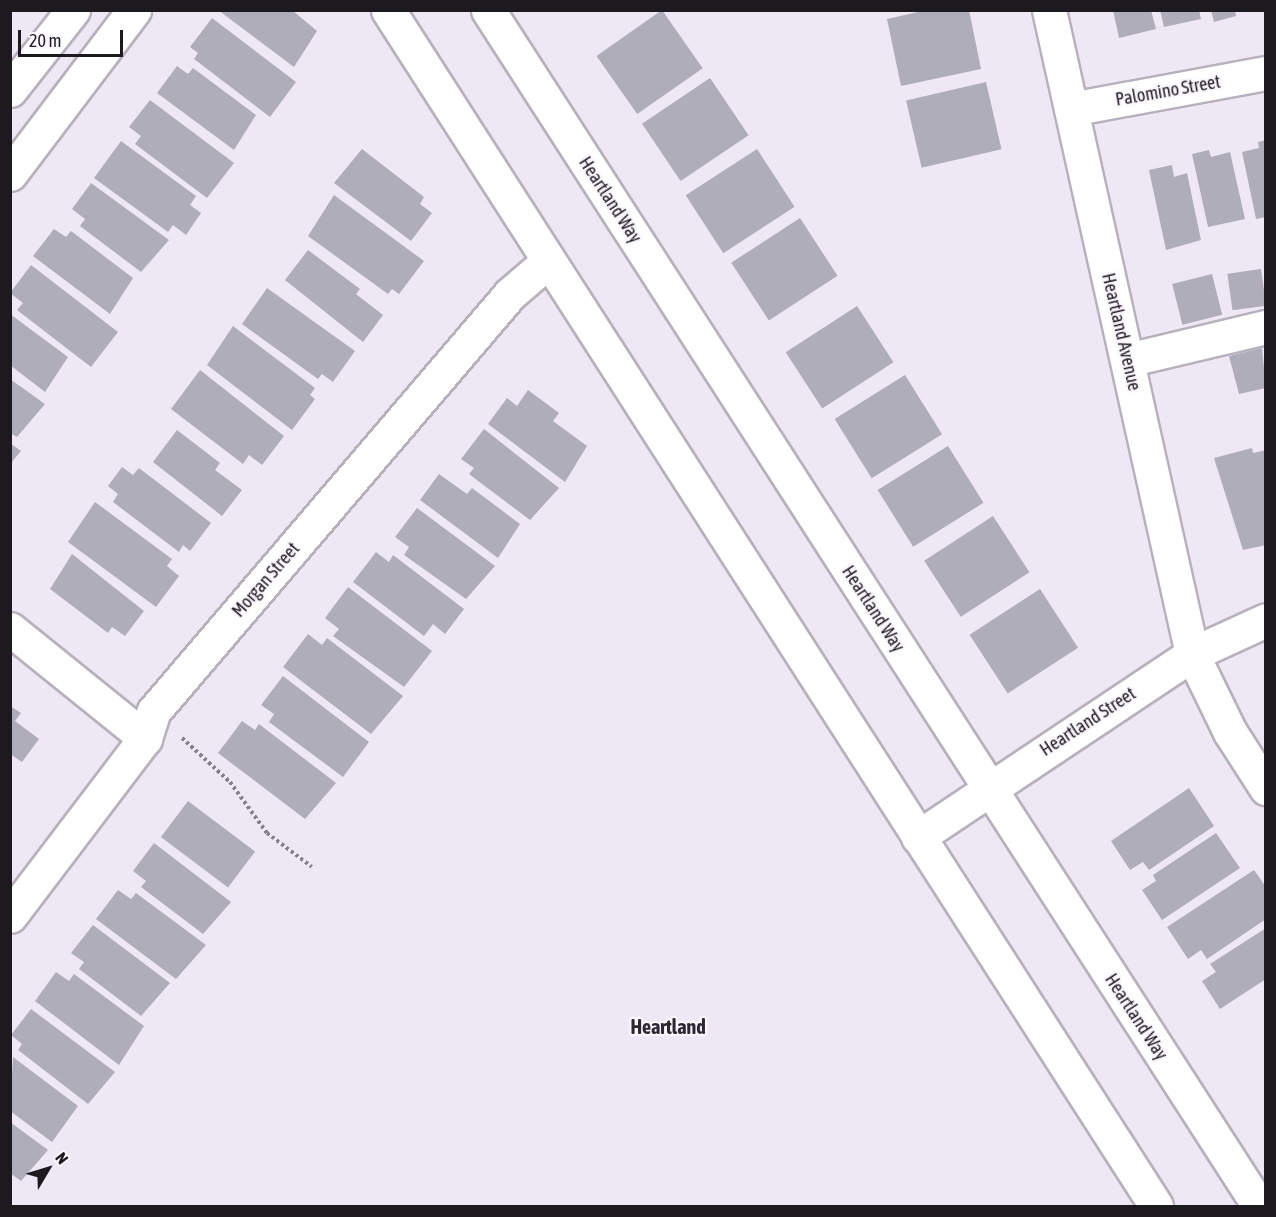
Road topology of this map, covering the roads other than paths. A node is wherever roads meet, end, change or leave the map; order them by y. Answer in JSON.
{"nodes":[{"id":1,"x":73,"y":10,"type":"edge"},
{"id":2,"x":134,"y":10,"type":"edge"},
{"id":3,"x":388,"y":10,"type":"edge"},
{"id":4,"x":488,"y":10,"type":"edge"},
{"id":5,"x":1049,"y":10,"type":"edge"},
{"id":6,"x":1266,"y":73,"type":"edge"},
{"id":7,"x":10,"y":90,"type":"edge"},
{"id":8,"x":1071,"y":109,"type":"junction"},
{"id":9,"x":10,"y":174,"type":"edge"},
{"id":10,"x":546,"y":262,"type":"junction"},
{"id":11,"x":1266,"y":327,"type":"edge"},
{"id":12,"x":1127,"y":360,"type":"junction"},
{"id":13,"x":1266,"y":620,"type":"edge"},
{"id":14,"x":10,"y":629,"type":"edge"},
{"id":15,"x":1192,"y":654,"type":"junction"},
{"id":16,"x":149,"y":724,"type":"junction"},
{"id":17,"x":988,"y":788,"type":"junction"},
{"id":18,"x":1266,"y":788,"type":"edge"},
{"id":19,"x":918,"y":837,"type":"junction"},
{"id":20,"x":10,"y":916,"type":"edge"},
{"id":21,"x":1261,"y":1204,"type":"edge"},
{"id":22,"x":1156,"y":1206,"type":"edge"}],
"edges":[{"from":1,"to":7,"type":"street"},
{"from":2,"to":9,"type":"street"},
{"from":3,"to":10,"type":"street"},
{"from":4,"to":17,"type":"street","name":"Heartland Way"},
{"from":5,"to":8,"type":"street","name":"Heartland Avenue"},
{"from":6,"to":8,"type":"street","name":"Palomino Street"},
{"from":8,"to":12,"type":"street","name":"Heartland Avenue"},
{"from":10,"to":16,"type":"street","name":"Morgan Street"},
{"from":10,"to":19,"type":"street"},
{"from":11,"to":12,"type":"street"},
{"from":12,"to":15,"type":"street","name":"Heartland Avenue"},
{"from":13,"to":15,"type":"street","name":"Heartland Street"},
{"from":14,"to":16,"type":"street"},
{"from":15,"to":17,"type":"street","name":"Heartland Street"},
{"from":15,"to":18,"type":"street","name":"Heartland Avenue"},
{"from":16,"to":20,"type":"street","name":"Morgan Street"},
{"from":17,"to":19,"type":"street","name":"Heartland Street"},
{"from":17,"to":21,"type":"street","name":"Heartland Way"},
{"from":19,"to":22,"type":"street"}]}
